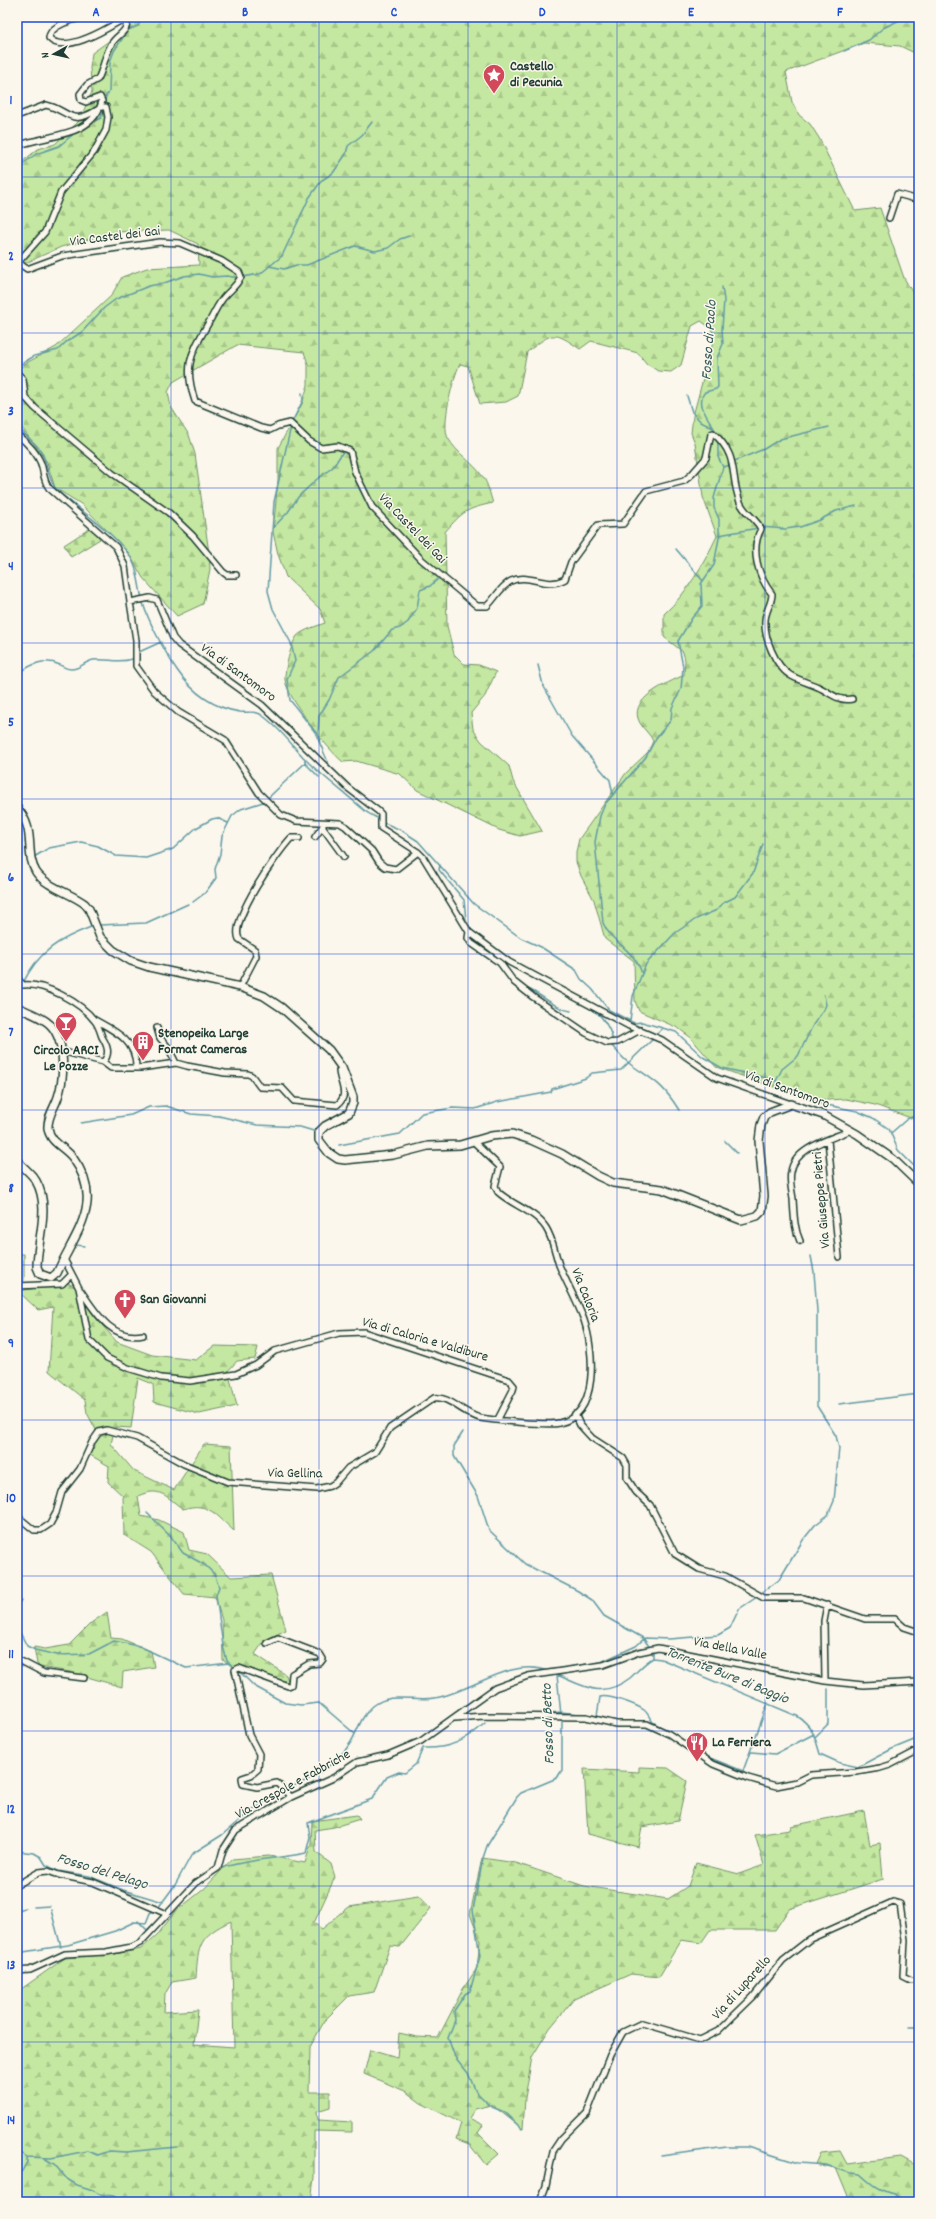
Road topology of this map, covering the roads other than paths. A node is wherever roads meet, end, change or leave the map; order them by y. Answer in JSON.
{"nodes":[{"id":1,"x":86,"y":17,"type":"edge"},
{"id":2,"x":101,"y":107,"type":"junction"},
{"id":3,"x":17,"y":116,"type":"edge"},
{"id":4,"x":17,"y":146,"type":"edge"},
{"id":5,"x":919,"y":200,"type":"edge"},
{"id":6,"x":889,"y":218,"type":"dead end"},
{"id":7,"x":17,"y":373,"type":"edge"},
{"id":8,"x":17,"y":435,"type":"edge"},
{"id":9,"x":236,"y":575,"type":"dead end"},
{"id":10,"x":130,"y":602,"type":"junction"},
{"id":11,"x":852,"y":699,"type":"dead end"},
{"id":12,"x":17,"y":808,"type":"edge"},
{"id":13,"x":23,"y":815,"type":"junction"},
{"id":14,"x":323,"y":825,"type":"junction"},
{"id":15,"x":17,"y":827,"type":"edge"},
{"id":16,"x":315,"y":837,"type":"dead end"},
{"id":17,"x":299,"y":838,"type":"dead end"},
{"id":18,"x":418,"y":852,"type":"junction"},
{"id":19,"x":344,"y":856,"type":"dead end"},
{"id":20,"x":469,"y":932,"type":"junction"},
{"id":21,"x":20,"y":982,"type":"edge"},
{"id":22,"x":240,"y":987,"type":"junction"},
{"id":23,"x":17,"y":1007,"type":"edge"},
{"id":24,"x":94,"y":1020,"type":"junction"},
{"id":25,"x":157,"y":1028,"type":"dead end"},
{"id":26,"x":640,"y":1030,"type":"junction"},
{"id":27,"x":61,"y":1051,"type":"junction"},
{"id":28,"x":103,"y":1062,"type":"junction"},
{"id":29,"x":176,"y":1062,"type":"junction"},
{"id":30,"x":136,"y":1068,"type":"junction"},
{"id":31,"x":342,"y":1068,"type":"junction"},
{"id":32,"x":791,"y":1104,"type":"junction"},
{"id":33,"x":852,"y":1130,"type":"junction"},
{"id":34,"x":828,"y":1140,"type":"junction"},
{"id":35,"x":473,"y":1141,"type":"junction"},
{"id":36,"x":17,"y":1161,"type":"edge"},
{"id":37,"x":919,"y":1184,"type":"edge"},
{"id":38,"x":800,"y":1242,"type":"dead end"},
{"id":39,"x":839,"y":1257,"type":"dead end"},
{"id":40,"x":64,"y":1259,"type":"junction"},
{"id":41,"x":70,"y":1275,"type":"junction"},
{"id":42,"x":17,"y":1286,"type":"edge"},
{"id":43,"x":79,"y":1288,"type":"junction"},
{"id":44,"x":143,"y":1335,"type":"dead end"},
{"id":45,"x":575,"y":1414,"type":"junction"},
{"id":46,"x":498,"y":1419,"type":"junction"},
{"id":47,"x":17,"y":1516,"type":"edge"},
{"id":48,"x":827,"y":1605,"type":"junction"},
{"id":49,"x":919,"y":1632,"type":"edge"},
{"id":50,"x":267,"y":1643,"type":"dead end"},
{"id":51,"x":17,"y":1659,"type":"edge"},
{"id":52,"x":84,"y":1678,"type":"dead end"},
{"id":53,"x":825,"y":1681,"type":"junction"},
{"id":54,"x":919,"y":1682,"type":"edge"},
{"id":55,"x":454,"y":1718,"type":"junction"},
{"id":56,"x":919,"y":1750,"type":"edge"},
{"id":57,"x":290,"y":1796,"type":"junction"},
{"id":58,"x":17,"y":1884,"type":"edge"},
{"id":59,"x":165,"y":1912,"type":"junction"},
{"id":60,"x":17,"y":1971,"type":"edge"},
{"id":61,"x":919,"y":1980,"type":"edge"},
{"id":62,"x":540,"y":2202,"type":"edge"}],
"edges":[{"from":1,"to":2,"type":"street"},
{"from":2,"to":3,"type":"street"},
{"from":2,"to":4,"type":"street"},
{"from":2,"to":11,"type":"street","name":"Via Castel dei Gai"},
{"from":5,"to":6,"type":"street"},
{"from":7,"to":9,"type":"street"},
{"from":8,"to":10,"type":"street"},
{"from":10,"to":14,"type":"street"},
{"from":10,"to":18,"type":"street","name":"Via di Santomoro"},
{"from":12,"to":13,"type":"main road"},
{"from":13,"to":15,"type":"street"},
{"from":13,"to":22,"type":"main road"},
{"from":14,"to":16,"type":"street"},
{"from":14,"to":18,"type":"street"},
{"from":14,"to":19,"type":"street"},
{"from":17,"to":22,"type":"street"},
{"from":18,"to":20,"type":"street","name":"Via di Santomoro"},
{"from":20,"to":26,"type":"street","name":"Via di Santomoro"},
{"from":20,"to":26,"type":"street","name":"Via di Santomoro"},
{"from":21,"to":24,"type":"street"},
{"from":22,"to":31,"type":"main road"},
{"from":23,"to":27,"type":"main road"},
{"from":24,"to":28,"type":"street"},
{"from":24,"to":30,"type":"street"},
{"from":25,"to":29,"type":"street"},
{"from":26,"to":32,"type":"street","name":"Via di Santomoro"},
{"from":27,"to":28,"type":"street"},
{"from":27,"to":40,"type":"main road"},
{"from":28,"to":30,"type":"street"},
{"from":29,"to":30,"type":"street"},
{"from":29,"to":31,"type":"street"},
{"from":31,"to":35,"type":"main road"},
{"from":32,"to":33,"type":"main road","name":"Via di Santomoro"},
{"from":32,"to":35,"type":"main road"},
{"from":33,"to":34,"type":"street"},
{"from":33,"to":37,"type":"main road","name":"Via di Santomoro"},
{"from":34,"to":38,"type":"street"},
{"from":34,"to":39,"type":"street","name":"Via Giuseppe Pietri"},
{"from":35,"to":45,"type":"street","name":"Via Caloria"},
{"from":36,"to":40,"type":"main road"},
{"from":40,"to":41,"type":"street","name":"Via di Caloria e Valdibure"},
{"from":41,"to":42,"type":"street"},
{"from":41,"to":43,"type":"street","name":"Via di Caloria e Valdibure"},
{"from":43,"to":44,"type":"street"},
{"from":43,"to":46,"type":"street","name":"Via di Caloria e Valdibure"},
{"from":45,"to":46,"type":"street","name":"Via Caloria"},
{"from":45,"to":48,"type":"street"},
{"from":46,"to":47,"type":"street","name":"Via Gellina"},
{"from":48,"to":49,"type":"street"},
{"from":48,"to":53,"type":"street"},
{"from":50,"to":57,"type":"street"},
{"from":51,"to":52,"type":"street"},
{"from":53,"to":54,"type":"street","name":"Via della Valle"},
{"from":53,"to":55,"type":"street","name":"Via della Valle"},
{"from":55,"to":56,"type":"street"},
{"from":55,"to":57,"type":"street","name":"Via Crespole e Fabbriche"},
{"from":57,"to":59,"type":"street","name":"Via Crespole e Fabbriche"},
{"from":58,"to":59,"type":"street"},
{"from":59,"to":60,"type":"street","name":"Via Crespole e Fabbriche"},
{"from":61,"to":62,"type":"street","name":"Via di Luparello"}]}
